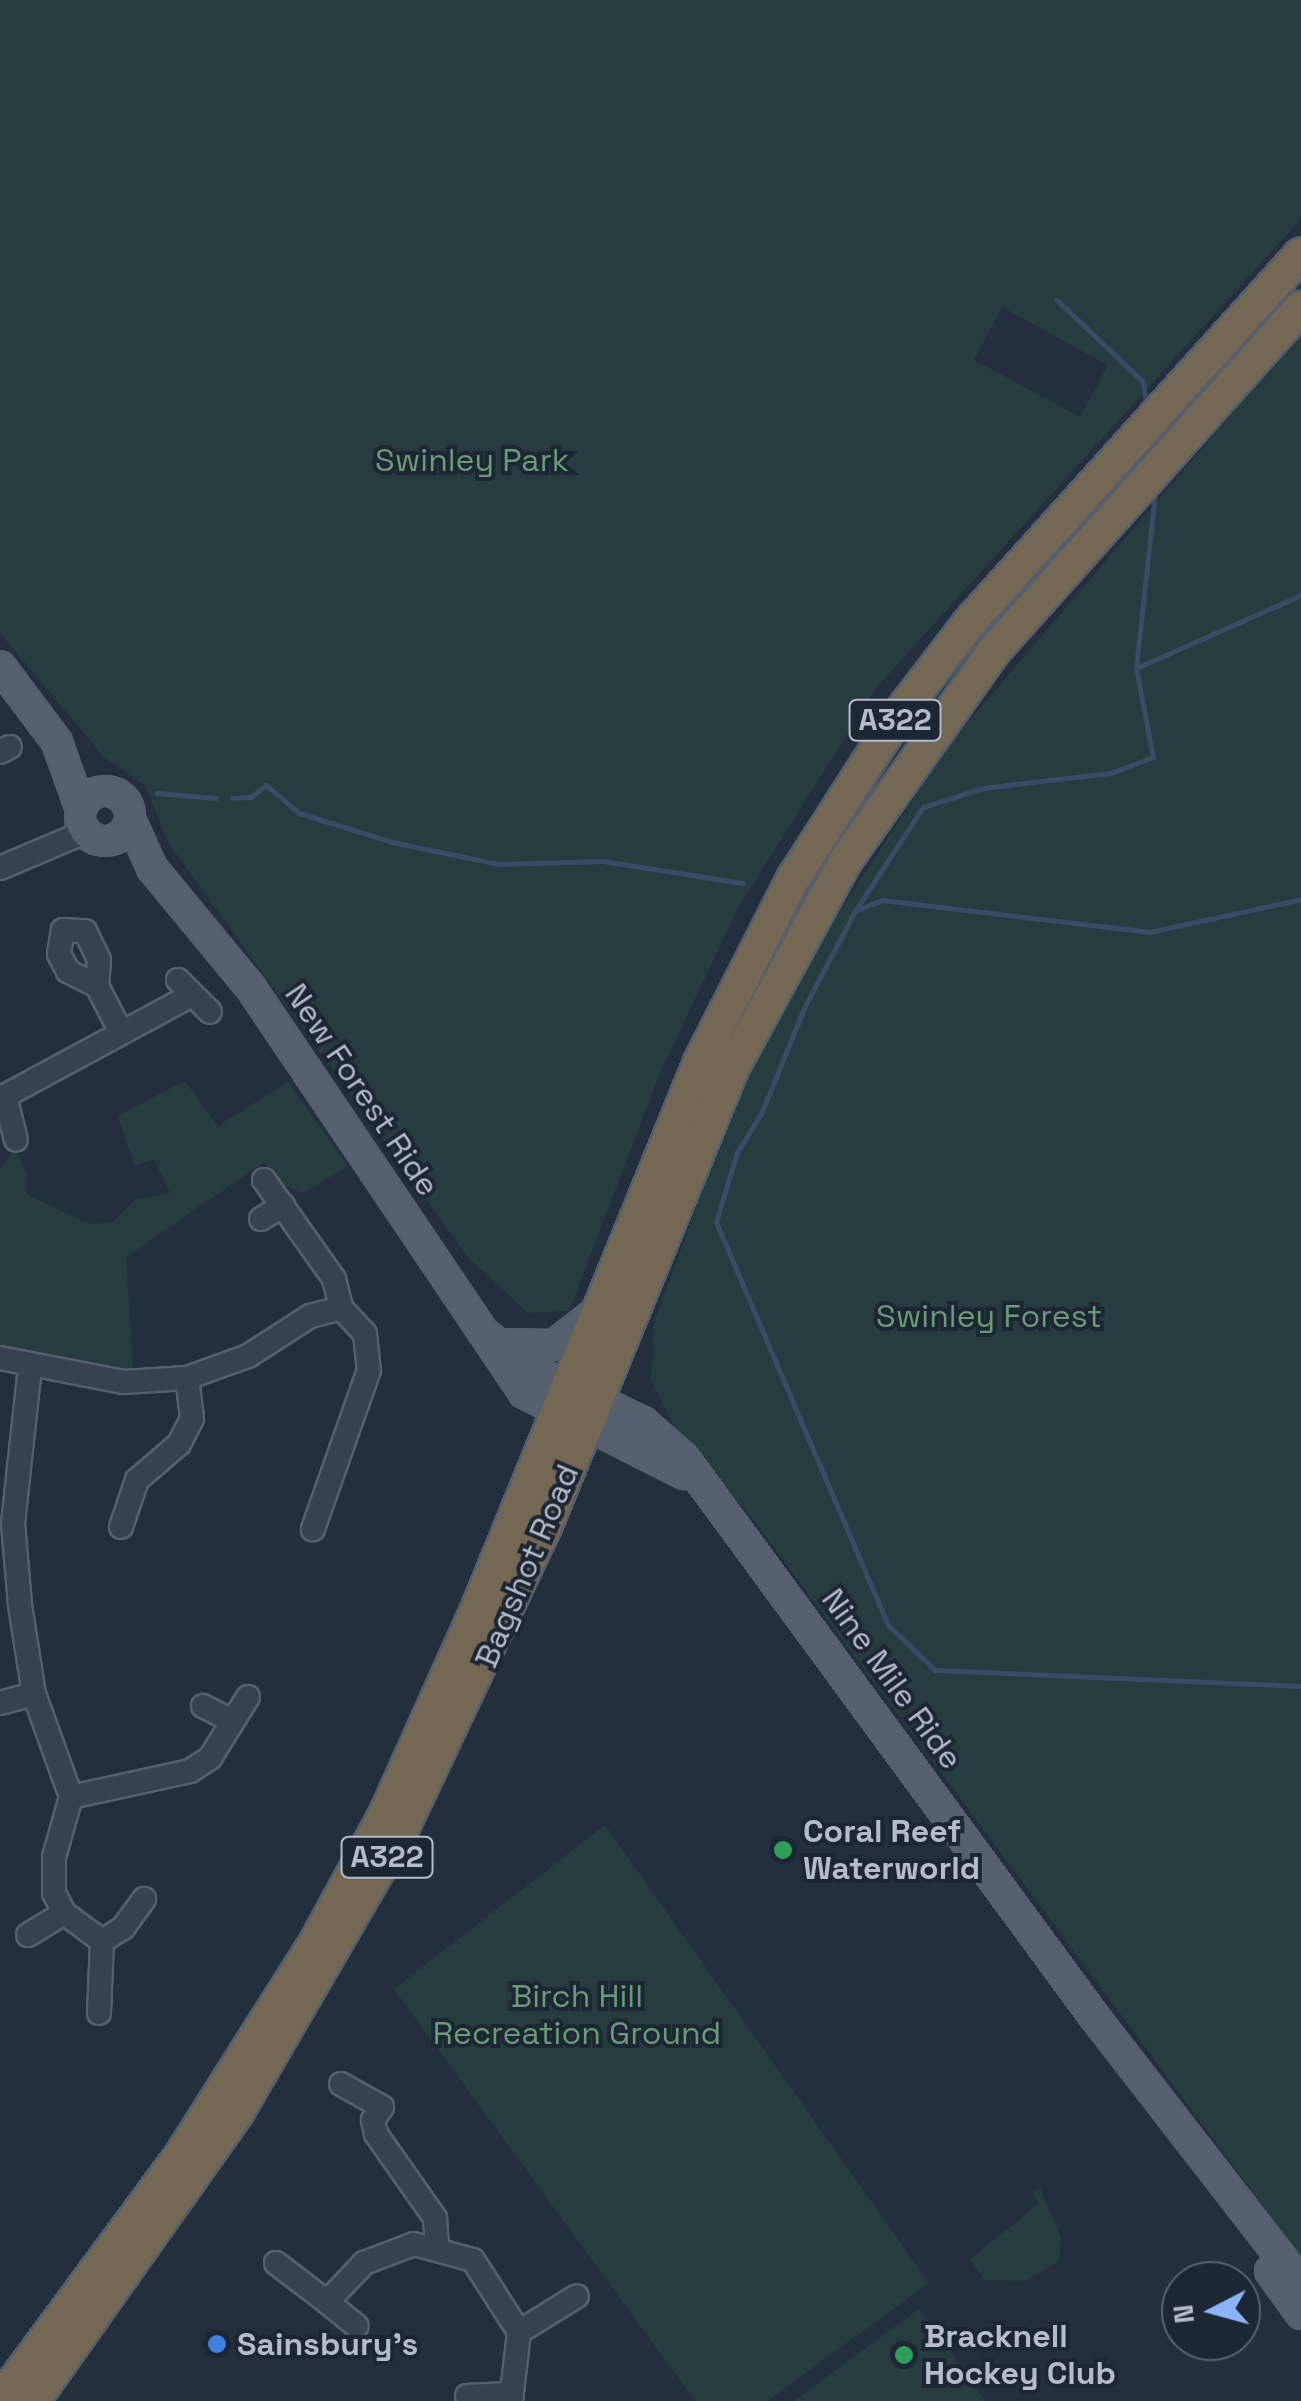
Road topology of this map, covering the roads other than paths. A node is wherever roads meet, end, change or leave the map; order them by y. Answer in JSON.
{"nodes":[{"id":1,"x":1301,"y":254,"type":"edge"},
{"id":2,"x":1301,"y":308,"type":"edge"},
{"id":3,"x":0,"y":666,"type":"edge"},
{"id":4,"x":57,"y":742,"type":"junction"},
{"id":5,"x":102,"y":791,"type":"junction"},
{"id":6,"x":130,"y":819,"type":"junction"},
{"id":7,"x":91,"y":828,"type":"junction"},
{"id":8,"x":0,"y":868,"type":"edge"},
{"id":9,"x":172,"y":895,"type":"junction"},
{"id":10,"x":98,"y":986,"type":"dead end"},
{"id":11,"x":210,"y":1012,"type":"dead end"},
{"id":12,"x":121,"y":1032,"type":"junction"},
{"id":13,"x":3,"y":1095,"type":"edge"},
{"id":14,"x":16,"y":1140,"type":"dead end"},
{"id":15,"x":264,"y":1180,"type":"dead end"},
{"id":16,"x":283,"y":1205,"type":"junction"},
{"id":17,"x":261,"y":1220,"type":"dead end"},
{"id":18,"x":341,"y":1308,"type":"junction"},
{"id":19,"x":595,"y":1313,"type":"junction"},
{"id":20,"x":490,"y":1338,"type":"junction"},
{"id":21,"x":0,"y":1358,"type":"edge"},
{"id":22,"x":30,"y":1367,"type":"junction"},
{"id":23,"x":187,"y":1378,"type":"junction"},
{"id":24,"x":576,"y":1405,"type":"junction"},
{"id":25,"x":6,"y":1522,"type":"edge"},
{"id":26,"x":121,"y":1527,"type":"dead end"},
{"id":27,"x":313,"y":1529,"type":"dead end"},
{"id":28,"x":34,"y":1694,"type":"junction"},
{"id":29,"x":248,"y":1697,"type":"dead end"},
{"id":30,"x":0,"y":1703,"type":"edge"},
{"id":31,"x":202,"y":1706,"type":"dead end"},
{"id":32,"x":230,"y":1720,"type":"junction"},
{"id":33,"x":71,"y":1797,"type":"junction"},
{"id":34,"x":144,"y":1899,"type":"dead end"},
{"id":35,"x":64,"y":1913,"type":"junction"},
{"id":36,"x":28,"y":1934,"type":"dead end"},
{"id":37,"x":102,"y":1952,"type":"junction"},
{"id":38,"x":99,"y":2013,"type":"dead end"},
{"id":39,"x":1093,"y":2015,"type":"junction"},
{"id":40,"x":341,"y":2084,"type":"dead end"},
{"id":41,"x":189,"y":2164,"type":"junction"},
{"id":42,"x":436,"y":2249,"type":"junction"},
{"id":43,"x":276,"y":2263,"type":"dead end"},
{"id":44,"x":1301,"y":2284,"type":"edge"},
{"id":45,"x":577,"y":2296,"type":"dead end"},
{"id":46,"x":328,"y":2302,"type":"junction"},
{"id":47,"x":1301,"y":2314,"type":"edge"},
{"id":48,"x":356,"y":2326,"type":"dead end"},
{"id":49,"x":519,"y":2332,"type":"junction"},
{"id":50,"x":467,"y":2396,"type":"dead end"},
{"id":51,"x":510,"y":2397,"type":"edge"},
{"id":52,"x":0,"y":2401,"type":"edge"},
{"id":53,"x":33,"y":2401,"type":"edge"}],
"edges":[{"from":1,"to":19,"type":"highway","name":"Bagshot Road","number":"A322"},
{"from":2,"to":24,"type":"highway","name":"Bagshot Road","number":"A322"},
{"from":3,"to":4,"type":"main road"},
{"from":4,"to":5,"type":"main road"},
{"from":4,"to":7,"type":"main road"},
{"from":5,"to":6,"type":"main road"},
{"from":5,"to":7,"type":"main road"},
{"from":6,"to":7,"type":"main road"},
{"from":6,"to":9,"type":"main road","name":"New Forest Ride"},
{"from":7,"to":8,"type":"street"},
{"from":7,"to":9,"type":"main road","name":"New Forest Ride"},
{"from":9,"to":20,"type":"main road","name":"New Forest Ride"},
{"from":10,"to":12,"type":"street"},
{"from":11,"to":12,"type":"street"},
{"from":12,"to":13,"type":"street"},
{"from":13,"to":14,"type":"street"},
{"from":15,"to":16,"type":"street"},
{"from":16,"to":17,"type":"street"},
{"from":16,"to":18,"type":"street"},
{"from":18,"to":23,"type":"street"},
{"from":18,"to":27,"type":"street"},
{"from":19,"to":20,"type":"main road"},
{"from":19,"to":24,"type":"highway","name":"Bagshot Road","number":"A322"},
{"from":20,"to":24,"type":"main road","name":"New Forest Ride"},
{"from":21,"to":22,"type":"street"},
{"from":22,"to":23,"type":"street"},
{"from":22,"to":25,"type":"street"},
{"from":23,"to":26,"type":"street"},
{"from":24,"to":39,"type":"main road","name":"Nine Mile Ride"},
{"from":24,"to":41,"type":"highway","name":"Bagshot Road","number":"A322"},
{"from":24,"to":41,"type":"highway","name":"Bagshot Road","number":"A322"},
{"from":25,"to":28,"type":"street"},
{"from":28,"to":30,"type":"street"},
{"from":28,"to":33,"type":"street"},
{"from":29,"to":32,"type":"street"},
{"from":31,"to":32,"type":"street"},
{"from":32,"to":33,"type":"street"},
{"from":33,"to":35,"type":"street"},
{"from":34,"to":37,"type":"street"},
{"from":35,"to":36,"type":"street"},
{"from":35,"to":37,"type":"street"},
{"from":37,"to":38,"type":"street"},
{"from":39,"to":44,"type":"main road","name":"Nine Mile Ride"},
{"from":39,"to":47,"type":"main road","name":"Nine Mile Ride"},
{"from":40,"to":42,"type":"street"},
{"from":41,"to":52,"type":"highway","number":"A322"},
{"from":41,"to":53,"type":"highway","number":"A322"},
{"from":42,"to":46,"type":"street"},
{"from":42,"to":49,"type":"street"},
{"from":43,"to":46,"type":"street"},
{"from":45,"to":49,"type":"street"},
{"from":46,"to":48,"type":"street"},
{"from":49,"to":51,"type":"street"},
{"from":50,"to":51,"type":"street"}]}
